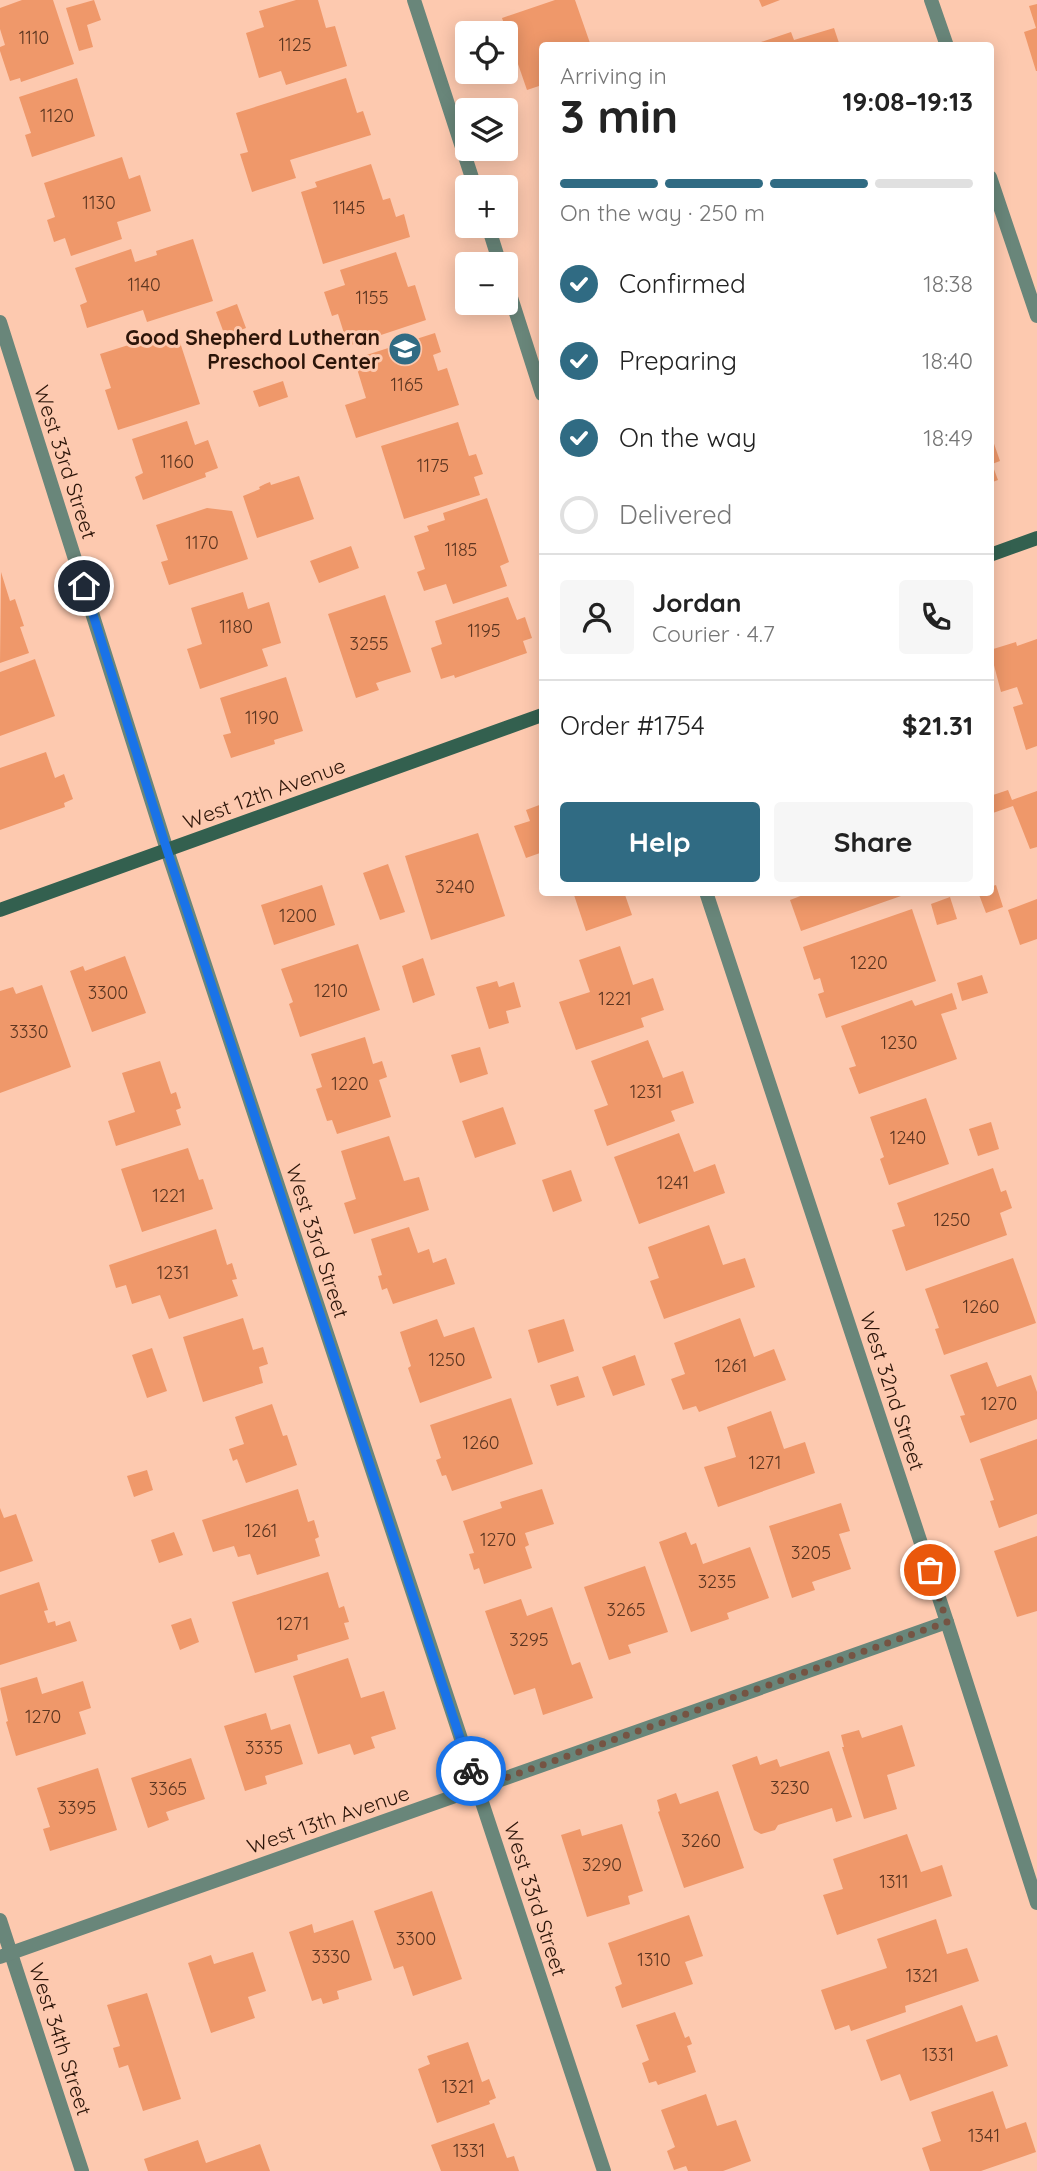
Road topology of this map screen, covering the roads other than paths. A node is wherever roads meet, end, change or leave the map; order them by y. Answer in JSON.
{"nodes":[{"id":1,"x":414,"y":0,"type":"edge"},
{"id":2,"x":931,"y":0,"type":"edge"},
{"id":3,"x":946,"y":42,"type":"edge"},
{"id":4,"x":471,"y":175,"type":"edge"},
{"id":5,"x":994,"y":189,"type":"edge"},
{"id":6,"x":517,"y":315,"type":"edge"},
{"id":7,"x":1037,"y":316,"type":"edge"},
{"id":8,"x":0,"y":322,"type":"edge"},
{"id":9,"x":539,"y":385,"type":"edge"},
{"id":10,"x":1037,"y":538,"type":"edge"},
{"id":11,"x":994,"y":554,"type":"edge"},
{"id":12,"x":539,"y":716,"type":"edge"},
{"id":13,"x":167,"y":850,"type":"junction"},
{"id":14,"x":707,"y":896,"type":"edge"},
{"id":15,"x":0,"y":909,"type":"edge"},
{"id":16,"x":947,"y":1622,"type":"junction"},
{"id":17,"x":477,"y":1788,"type":"junction"},
{"id":18,"x":1037,"y":1903,"type":"edge"},
{"id":19,"x":0,"y":1920,"type":"edge"},
{"id":20,"x":6,"y":1955,"type":"edge"},
{"id":21,"x":82,"y":2171,"type":"edge"},
{"id":22,"x":604,"y":2171,"type":"edge"}],
"edges":[{"from":1,"to":4,"type":"street"},
{"from":2,"to":3,"type":"street"},
{"from":5,"to":7,"type":"street"},
{"from":6,"to":9,"type":"street"},
{"from":8,"to":13,"type":"street","name":"West 33rd Street"},
{"from":10,"to":11,"type":"main road"},
{"from":12,"to":13,"type":"main road","name":"West 12th Avenue"},
{"from":13,"to":15,"type":"main road","name":"West 12th Avenue"},
{"from":13,"to":17,"type":"street","name":"West 33rd Street"},
{"from":14,"to":16,"type":"street","name":"West 32nd Street"},
{"from":16,"to":17,"type":"street","name":"West 13th Avenue"},
{"from":16,"to":18,"type":"street","name":"West 32nd Street"},
{"from":17,"to":20,"type":"street","name":"West 13th Avenue"},
{"from":17,"to":22,"type":"street","name":"West 33rd Street"},
{"from":19,"to":20,"type":"street","name":"West 34th Street"},
{"from":20,"to":21,"type":"street","name":"West 34th Street"}]}
